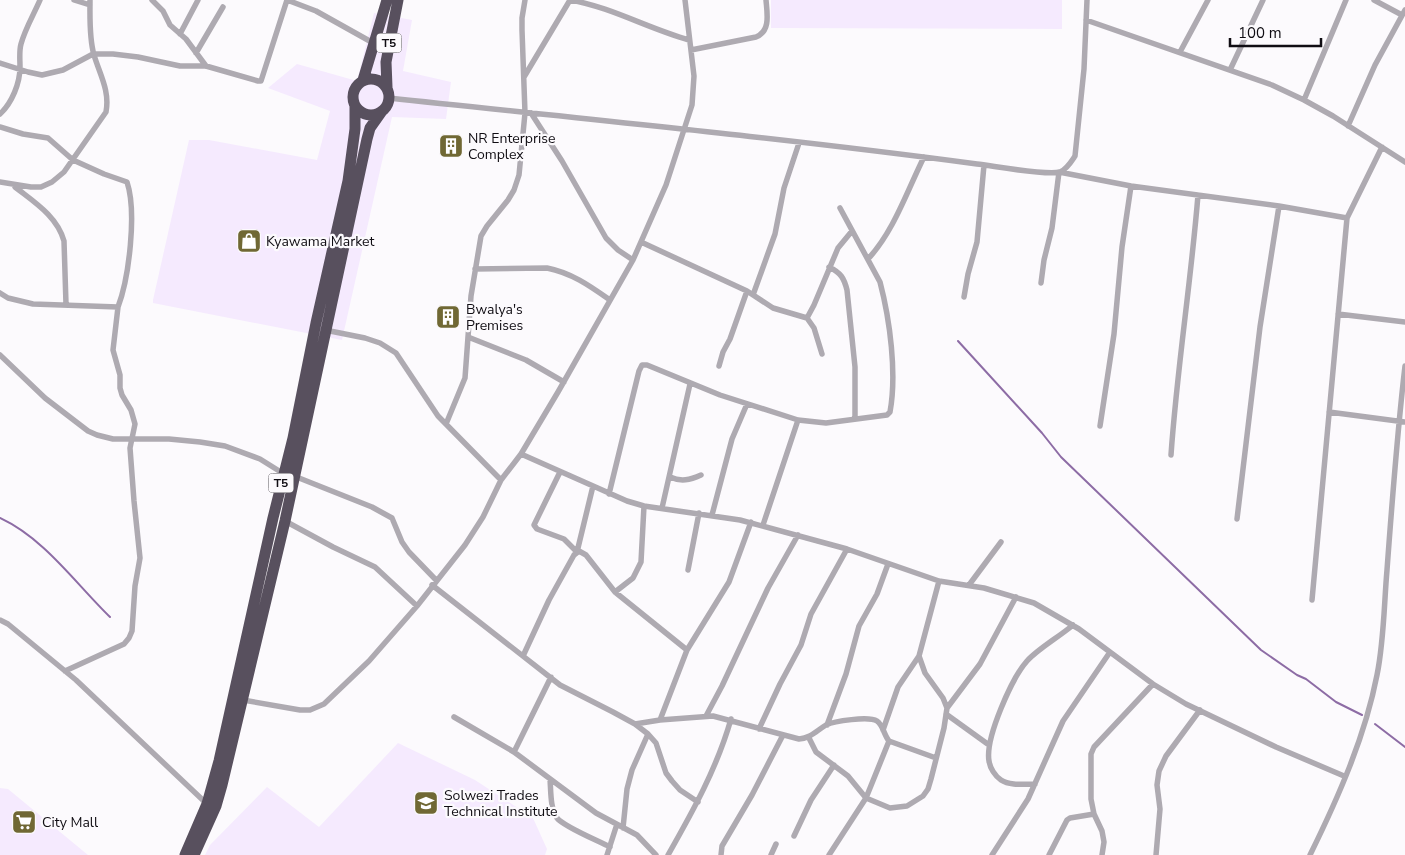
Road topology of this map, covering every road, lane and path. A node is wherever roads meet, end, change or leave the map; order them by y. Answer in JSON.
{"nodes":[{"id":1,"x":40,"y":0,"type":"edge"},
{"id":2,"x":74,"y":0,"type":"edge"},
{"id":3,"x":152,"y":0,"type":"edge"},
{"id":4,"x":198,"y":0,"type":"edge"},
{"id":5,"x":287,"y":0,"type":"edge"},
{"id":6,"x":387,"y":0,"type":"edge"},
{"id":7,"x":398,"y":0,"type":"edge"},
{"id":8,"x":525,"y":0,"type":"edge"},
{"id":9,"x":570,"y":0,"type":"edge"},
{"id":10,"x":685,"y":0,"type":"edge"},
{"id":11,"x":766,"y":0,"type":"edge"},
{"id":12,"x":1088,"y":0,"type":"edge"},
{"id":13,"x":1208,"y":0,"type":"edge"},
{"id":14,"x":1263,"y":0,"type":"edge"},
{"id":15,"x":1346,"y":0,"type":"edge"},
{"id":16,"x":1374,"y":0,"type":"edge"},
{"id":17,"x":90,"y":3,"type":"edge"},
{"id":18,"x":223,"y":7,"type":"dead end"},
{"id":19,"x":1404,"y":12,"type":"edge"},
{"id":20,"x":1086,"y":20,"type":"junction"},
{"id":21,"x":180,"y":34,"type":"junction"},
{"id":22,"x":690,"y":40,"type":"junction"},
{"id":23,"x":375,"y":44,"type":"junction"},
{"id":24,"x":691,"y":50,"type":"junction"},
{"id":25,"x":1180,"y":52,"type":"junction"},
{"id":26,"x":196,"y":53,"type":"junction"},
{"id":27,"x":94,"y":54,"type":"junction"},
{"id":28,"x":0,"y":63,"type":"edge"},
{"id":29,"x":206,"y":66,"type":"junction"},
{"id":30,"x":20,"y":70,"type":"junction"},
{"id":31,"x":1230,"y":70,"type":"junction"},
{"id":32,"x":524,"y":77,"type":"junction"},
{"id":33,"x":363,"y":80,"type":"junction"},
{"id":34,"x":388,"y":92,"type":"junction"},
{"id":35,"x":1304,"y":100,"type":"junction"},
{"id":36,"x":355,"y":106,"type":"junction"},
{"id":37,"x":382,"y":112,"type":"junction"},
{"id":38,"x":528,"y":113,"type":"junction"},
{"id":39,"x":0,"y":114,"type":"edge"},
{"id":40,"x":1348,"y":126,"type":"junction"},
{"id":41,"x":0,"y":127,"type":"edge"},
{"id":42,"x":684,"y":130,"type":"junction"},
{"id":43,"x":799,"y":143,"type":"junction"},
{"id":44,"x":1382,"y":147,"type":"junction"},
{"id":45,"x":924,"y":157,"type":"junction"},
{"id":46,"x":74,"y":160,"type":"junction"},
{"id":47,"x":1405,"y":162,"type":"edge"},
{"id":48,"x":984,"y":165,"type":"junction"},
{"id":49,"x":1059,"y":172,"type":"junction"},
{"id":50,"x":0,"y":182,"type":"edge"},
{"id":51,"x":14,"y":185,"type":"junction"},
{"id":52,"x":1131,"y":186,"type":"junction"},
{"id":53,"x":1198,"y":195,"type":"junction"},
{"id":54,"x":1279,"y":206,"type":"junction"},
{"id":55,"x":840,"y":208,"type":"dead end"},
{"id":56,"x":1347,"y":218,"type":"junction"},
{"id":57,"x":852,"y":231,"type":"junction"},
{"id":58,"x":641,"y":242,"type":"junction"},
{"id":59,"x":868,"y":259,"type":"junction"},
{"id":60,"x":633,"y":260,"type":"junction"},
{"id":61,"x":830,"y":267,"type":"junction"},
{"id":62,"x":475,"y":269,"type":"junction"},
{"id":63,"x":1041,"y":283,"type":"dead end"},
{"id":64,"x":747,"y":291,"type":"junction"},
{"id":65,"x":0,"y":293,"type":"edge"},
{"id":66,"x":753,"y":295,"type":"junction"},
{"id":67,"x":964,"y":297,"type":"dead end"},
{"id":68,"x":610,"y":300,"type":"junction"},
{"id":69,"x":66,"y":304,"type":"junction"},
{"id":70,"x":118,"y":308,"type":"junction"},
{"id":71,"x":1338,"y":314,"type":"junction"},
{"id":72,"x":807,"y":318,"type":"junction"},
{"id":73,"x":1405,"y":322,"type":"edge"},
{"id":74,"x":325,"y":330,"type":"junction"},
{"id":75,"x":468,"y":337,"type":"junction"},
{"id":76,"x":822,"y":354,"type":"dead end"},
{"id":77,"x":0,"y":355,"type":"edge"},
{"id":78,"x":719,"y":366,"type":"dead end"},
{"id":79,"x":1405,"y":366,"type":"edge"},
{"id":80,"x":564,"y":382,"type":"junction"},
{"id":81,"x":690,"y":384,"type":"junction"},
{"id":82,"x":747,"y":404,"type":"junction"},
{"id":83,"x":1329,"y":412,"type":"junction"},
{"id":84,"x":855,"y":419,"type":"junction"},
{"id":85,"x":798,"y":420,"type":"junction"},
{"id":86,"x":1402,"y":422,"type":"edge"},
{"id":87,"x":446,"y":424,"type":"junction"},
{"id":88,"x":1100,"y":426,"type":"dead end"},
{"id":89,"x":131,"y":439,"type":"junction"},
{"id":90,"x":520,"y":454,"type":"junction"},
{"id":91,"x":1171,"y":455,"type":"dead end"},
{"id":92,"x":560,"y":472,"type":"junction"},
{"id":93,"x":289,"y":475,"type":"junction"},
{"id":94,"x":701,"y":475,"type":"dead end"},
{"id":95,"x":670,"y":477,"type":"junction"},
{"id":96,"x":501,"y":480,"type":"junction"},
{"id":97,"x":592,"y":486,"type":"junction"},
{"id":98,"x":609,"y":494,"type":"junction"},
{"id":99,"x":644,"y":506,"type":"junction"},
{"id":100,"x":662,"y":508,"type":"junction"},
{"id":101,"x":699,"y":513,"type":"junction"},
{"id":102,"x":712,"y":514,"type":"junction"},
{"id":103,"x":1237,"y":520,"type":"dead end"},
{"id":104,"x":285,"y":521,"type":"junction"},
{"id":105,"x":751,"y":522,"type":"junction"},
{"id":106,"x":763,"y":526,"type":"junction"},
{"id":107,"x":798,"y":535,"type":"junction"},
{"id":108,"x":1001,"y":542,"type":"dead end"},
{"id":109,"x":847,"y":549,"type":"junction"},
{"id":110,"x":577,"y":552,"type":"junction"},
{"id":111,"x":888,"y":564,"type":"junction"},
{"id":112,"x":688,"y":570,"type":"dead end"},
{"id":113,"x":939,"y":581,"type":"junction"},
{"id":114,"x":434,"y":583,"type":"junction"},
{"id":115,"x":969,"y":585,"type":"junction"},
{"id":116,"x":615,"y":592,"type":"junction"},
{"id":117,"x":1016,"y":597,"type":"junction"},
{"id":118,"x":1312,"y":600,"type":"dead end"},
{"id":119,"x":417,"y":606,"type":"junction"},
{"id":120,"x":0,"y":620,"type":"edge"},
{"id":121,"x":1073,"y":625,"type":"junction"},
{"id":122,"x":687,"y":650,"type":"junction"},
{"id":123,"x":1110,"y":652,"type":"junction"},
{"id":124,"x":523,"y":656,"type":"junction"},
{"id":125,"x":919,"y":656,"type":"junction"},
{"id":126,"x":65,"y":671,"type":"junction"},
{"id":127,"x":551,"y":677,"type":"junction"},
{"id":128,"x":1153,"y":684,"type":"junction"},
{"id":129,"x":243,"y":700,"type":"junction"},
{"id":130,"x":1200,"y":710,"type":"junction"},
{"id":131,"x":947,"y":711,"type":"junction"},
{"id":132,"x":706,"y":716,"type":"junction"},
{"id":133,"x":454,"y":717,"type":"dead end"},
{"id":134,"x":660,"y":720,"type":"junction"},
{"id":135,"x":731,"y":720,"type":"junction"},
{"id":136,"x":635,"y":724,"type":"junction"},
{"id":137,"x":827,"y":725,"type":"junction"},
{"id":138,"x":760,"y":728,"type":"junction"},
{"id":139,"x":883,"y":730,"type":"junction"},
{"id":140,"x":648,"y":734,"type":"junction"},
{"id":141,"x":782,"y":735,"type":"junction"},
{"id":142,"x":809,"y":738,"type":"junction"},
{"id":143,"x":889,"y":741,"type":"junction"},
{"id":144,"x":989,"y":744,"type":"junction"},
{"id":145,"x":514,"y":752,"type":"junction"},
{"id":146,"x":936,"y":758,"type":"junction"},
{"id":147,"x":834,"y":765,"type":"junction"},
{"id":148,"x":1344,"y":776,"type":"junction"},
{"id":149,"x":550,"y":779,"type":"junction"},
{"id":150,"x":1035,"y":784,"type":"junction"},
{"id":151,"x":866,"y":798,"type":"junction"},
{"id":152,"x":698,"y":802,"type":"junction"},
{"id":153,"x":207,"y":804,"type":"junction"},
{"id":154,"x":1094,"y":814,"type":"junction"},
{"id":155,"x":617,"y":824,"type":"junction"},
{"id":156,"x":623,"y":828,"type":"junction"},
{"id":157,"x":794,"y":836,"type":"dead end"},
{"id":158,"x":776,"y":844,"type":"dead end"},
{"id":159,"x":610,"y":847,"type":"junction"},
{"id":160,"x":185,"y":855,"type":"edge"},
{"id":161,"x":194,"y":855,"type":"edge"},
{"id":162,"x":607,"y":855,"type":"edge"},
{"id":163,"x":656,"y":855,"type":"edge"},
{"id":164,"x":668,"y":855,"type":"edge"},
{"id":165,"x":721,"y":855,"type":"edge"},
{"id":166,"x":771,"y":855,"type":"edge"},
{"id":167,"x":829,"y":855,"type":"edge"},
{"id":168,"x":992,"y":855,"type":"edge"},
{"id":169,"x":1049,"y":855,"type":"edge"},
{"id":170,"x":1102,"y":855,"type":"edge"},
{"id":171,"x":1156,"y":855,"type":"edge"},
{"id":172,"x":1310,"y":855,"type":"edge"}],
"edges":[{"from":1,"to":30,"type":"street"},
{"from":2,"to":17,"type":"street"},
{"from":3,"to":21,"type":"street"},
{"from":4,"to":21,"type":"street"},
{"from":5,"to":23,"type":"street"},
{"from":5,"to":29,"type":"street"},
{"from":6,"to":23,"type":"highway","number":"T5"},
{"from":7,"to":34,"type":"highway","number":"T5"},
{"from":8,"to":32,"type":"street"},
{"from":9,"to":22,"type":"street"},
{"from":9,"to":32,"type":"street"},
{"from":10,"to":22,"type":"street"},
{"from":11,"to":24,"type":"street"},
{"from":12,"to":20,"type":"street"},
{"from":13,"to":25,"type":"street"},
{"from":14,"to":31,"type":"street"},
{"from":15,"to":35,"type":"street"},
{"from":16,"to":19,"type":"street"},
{"from":17,"to":27,"type":"street"},
{"from":18,"to":26,"type":"street"},
{"from":19,"to":40,"type":"street"},
{"from":20,"to":25,"type":"street"},
{"from":20,"to":49,"type":"street"},
{"from":21,"to":26,"type":"street"},
{"from":22,"to":24,"type":"street"},
{"from":23,"to":33,"type":"highway","number":"T5"},
{"from":24,"to":42,"type":"street"},
{"from":25,"to":31,"type":"street"},
{"from":26,"to":29,"type":"street"},
{"from":27,"to":29,"type":"street"},
{"from":27,"to":30,"type":"street"},
{"from":27,"to":46,"type":"street"},
{"from":28,"to":30,"type":"street"},
{"from":30,"to":39,"type":"street"},
{"from":31,"to":35,"type":"street"},
{"from":32,"to":38,"type":"street"},
{"from":33,"to":34,"type":"highway"},
{"from":33,"to":36,"type":"highway","number":"T5"},
{"from":34,"to":37,"type":"highway","number":"T5"},
{"from":34,"to":38,"type":"street"},
{"from":35,"to":40,"type":"street"},
{"from":36,"to":37,"type":"highway"},
{"from":36,"to":93,"type":"highway","number":"T5"},
{"from":37,"to":74,"type":"highway","number":"T5"},
{"from":38,"to":42,"type":"street"},
{"from":38,"to":60,"type":"street"},
{"from":38,"to":62,"type":"street"},
{"from":40,"to":44,"type":"street"},
{"from":41,"to":46,"type":"street"},
{"from":42,"to":43,"type":"street"},
{"from":42,"to":58,"type":"street"},
{"from":43,"to":45,"type":"street"},
{"from":43,"to":66,"type":"street"},
{"from":44,"to":47,"type":"street"},
{"from":44,"to":56,"type":"street"},
{"from":45,"to":48,"type":"street"},
{"from":45,"to":59,"type":"street"},
{"from":46,"to":51,"type":"street"},
{"from":46,"to":70,"type":"street"},
{"from":48,"to":49,"type":"street"},
{"from":48,"to":67,"type":"street"},
{"from":49,"to":52,"type":"street"},
{"from":49,"to":63,"type":"street"},
{"from":50,"to":51,"type":"street"},
{"from":51,"to":69,"type":"street"},
{"from":52,"to":53,"type":"street"},
{"from":52,"to":88,"type":"street"},
{"from":53,"to":54,"type":"street"},
{"from":53,"to":91,"type":"street"},
{"from":54,"to":56,"type":"street"},
{"from":54,"to":103,"type":"street"},
{"from":55,"to":57,"type":"street"},
{"from":56,"to":71,"type":"street"},
{"from":57,"to":59,"type":"street"},
{"from":57,"to":61,"type":"street"},
{"from":58,"to":60,"type":"street"},
{"from":58,"to":64,"type":"street"},
{"from":59,"to":84,"type":"street"},
{"from":60,"to":68,"type":"street"},
{"from":61,"to":72,"type":"street"},
{"from":61,"to":84,"type":"street"},
{"from":62,"to":68,"type":"street"},
{"from":62,"to":75,"type":"street"},
{"from":64,"to":66,"type":"street"},
{"from":64,"to":78,"type":"street"},
{"from":65,"to":69,"type":"street"},
{"from":66,"to":72,"type":"street"},
{"from":68,"to":80,"type":"street"},
{"from":69,"to":70,"type":"street"},
{"from":70,"to":89,"type":"street"},
{"from":71,"to":73,"type":"street"},
{"from":71,"to":83,"type":"street"},
{"from":72,"to":76,"type":"street"},
{"from":74,"to":87,"type":"street"},
{"from":74,"to":93,"type":"highway","number":"T5"},
{"from":75,"to":80,"type":"street"},
{"from":75,"to":87,"type":"street"},
{"from":77,"to":89,"type":"street"},
{"from":79,"to":86,"type":"street"},
{"from":80,"to":90,"type":"street"},
{"from":81,"to":82,"type":"street"},
{"from":81,"to":95,"type":"street"},
{"from":81,"to":98,"type":"street"},
{"from":82,"to":85,"type":"street"},
{"from":82,"to":102,"type":"street"},
{"from":83,"to":86,"type":"street"},
{"from":83,"to":118,"type":"street"},
{"from":84,"to":85,"type":"street"},
{"from":85,"to":106,"type":"street"},
{"from":86,"to":148,"type":"street"},
{"from":87,"to":96,"type":"street"},
{"from":89,"to":93,"type":"street"},
{"from":89,"to":126,"type":"street"},
{"from":90,"to":92,"type":"street"},
{"from":90,"to":96,"type":"street"},
{"from":92,"to":97,"type":"street"},
{"from":92,"to":110,"type":"street"},
{"from":93,"to":104,"type":"highway","number":"T5"},
{"from":93,"to":114,"type":"street"},
{"from":93,"to":153,"type":"highway","number":"T5"},
{"from":94,"to":95,"type":"street"},
{"from":95,"to":100,"type":"street"},
{"from":96,"to":114,"type":"street"},
{"from":97,"to":98,"type":"street"},
{"from":97,"to":110,"type":"street"},
{"from":98,"to":99,"type":"street"},
{"from":99,"to":100,"type":"street"},
{"from":99,"to":116,"type":"street"},
{"from":100,"to":101,"type":"street"},
{"from":101,"to":102,"type":"street"},
{"from":101,"to":112,"type":"street"},
{"from":102,"to":105,"type":"street"},
{"from":104,"to":119,"type":"street"},
{"from":104,"to":129,"type":"highway","number":"T5"},
{"from":105,"to":106,"type":"street"},
{"from":105,"to":122,"type":"street"},
{"from":106,"to":107,"type":"street"},
{"from":107,"to":109,"type":"street"},
{"from":107,"to":132,"type":"street"},
{"from":108,"to":115,"type":"street"},
{"from":109,"to":111,"type":"street"},
{"from":109,"to":138,"type":"street"},
{"from":110,"to":116,"type":"street"},
{"from":110,"to":124,"type":"street"},
{"from":111,"to":113,"type":"street"},
{"from":111,"to":137,"type":"street"},
{"from":113,"to":115,"type":"street"},
{"from":113,"to":125,"type":"street"},
{"from":114,"to":119,"type":"street"},
{"from":114,"to":124,"type":"street"},
{"from":115,"to":117,"type":"street"},
{"from":116,"to":122,"type":"street"},
{"from":117,"to":121,"type":"street"},
{"from":117,"to":131,"type":"street"},
{"from":119,"to":129,"type":"street"},
{"from":120,"to":126,"type":"street"},
{"from":121,"to":123,"type":"street"},
{"from":121,"to":144,"type":"street"},
{"from":122,"to":134,"type":"street"},
{"from":123,"to":128,"type":"street"},
{"from":123,"to":150,"type":"street"},
{"from":124,"to":127,"type":"street"},
{"from":125,"to":131,"type":"street"},
{"from":125,"to":139,"type":"street"},
{"from":126,"to":153,"type":"street"},
{"from":127,"to":136,"type":"street"},
{"from":127,"to":145,"type":"street"},
{"from":128,"to":130,"type":"street"},
{"from":128,"to":154,"type":"street"},
{"from":129,"to":161,"type":"highway","number":"T5"},
{"from":130,"to":148,"type":"street"},
{"from":130,"to":171,"type":"street"},
{"from":131,"to":144,"type":"street"},
{"from":131,"to":146,"type":"street"},
{"from":132,"to":134,"type":"street"},
{"from":132,"to":135,"type":"street"},
{"from":133,"to":145,"type":"street"},
{"from":134,"to":136,"type":"street"},
{"from":135,"to":138,"type":"street"},
{"from":135,"to":152,"type":"street"},
{"from":136,"to":140,"type":"street"},
{"from":137,"to":139,"type":"street"},
{"from":137,"to":142,"type":"street"},
{"from":138,"to":141,"type":"street"},
{"from":139,"to":143,"type":"street"},
{"from":140,"to":152,"type":"street"},
{"from":140,"to":156,"type":"street"},
{"from":141,"to":142,"type":"street"},
{"from":141,"to":165,"type":"street"},
{"from":142,"to":147,"type":"street"},
{"from":143,"to":146,"type":"street"},
{"from":143,"to":151,"type":"street"},
{"from":144,"to":150,"type":"street"},
{"from":145,"to":149,"type":"street"},
{"from":146,"to":151,"type":"street"},
{"from":147,"to":151,"type":"street"},
{"from":147,"to":157,"type":"street"},
{"from":148,"to":172,"type":"street"},
{"from":149,"to":155,"type":"street"},
{"from":149,"to":159,"type":"street"},
{"from":150,"to":168,"type":"street"},
{"from":151,"to":167,"type":"street"},
{"from":152,"to":164,"type":"street"},
{"from":153,"to":160,"type":"highway","number":"T5"},
{"from":154,"to":169,"type":"street"},
{"from":154,"to":170,"type":"street"},
{"from":155,"to":156,"type":"street"},
{"from":155,"to":159,"type":"street"},
{"from":156,"to":163,"type":"street"},
{"from":158,"to":166,"type":"street"},
{"from":159,"to":162,"type":"street"}]}
